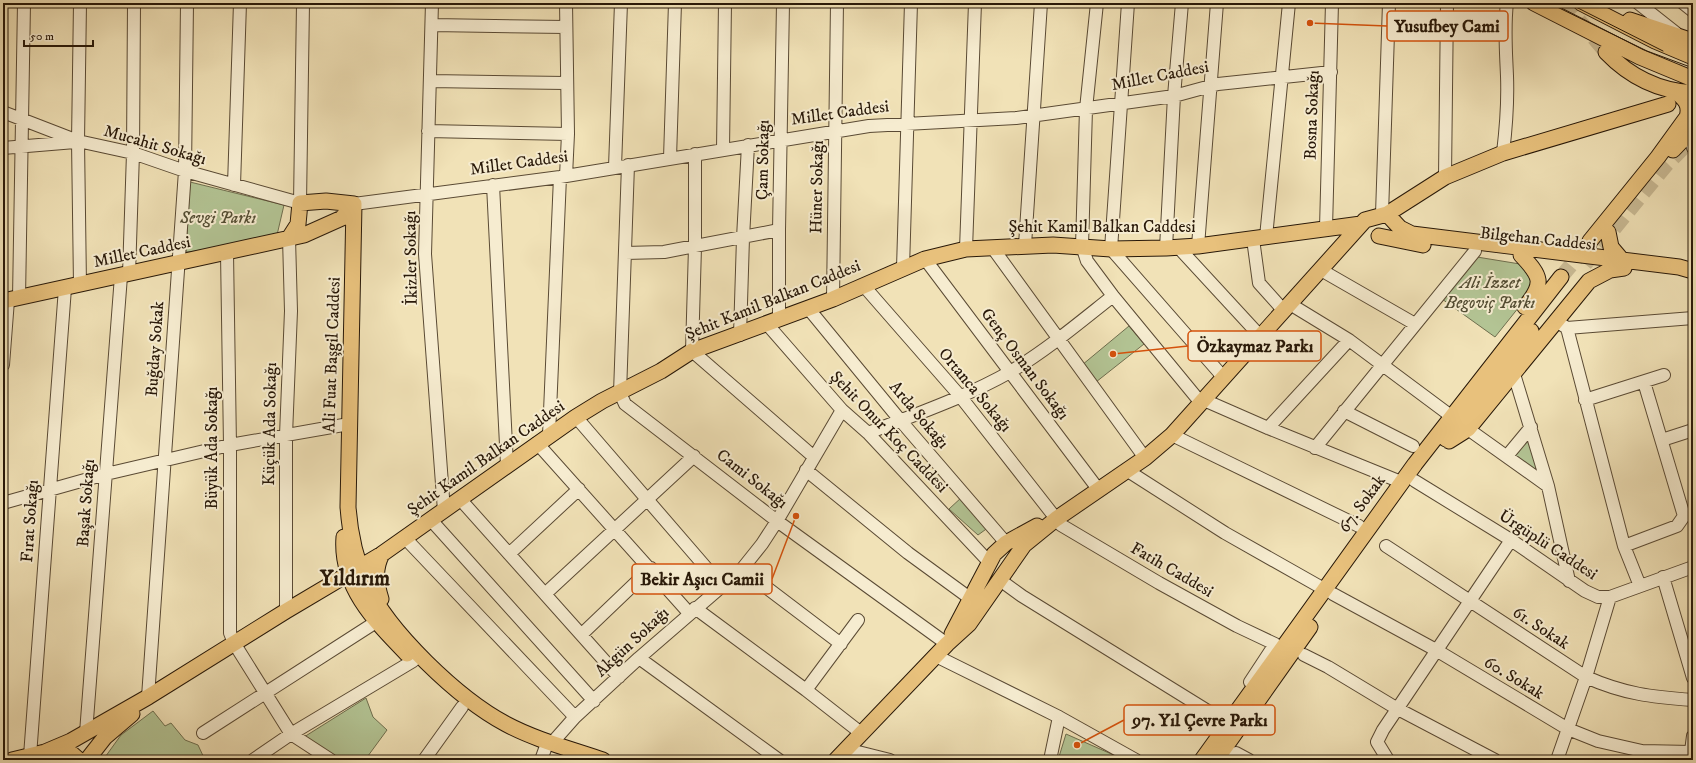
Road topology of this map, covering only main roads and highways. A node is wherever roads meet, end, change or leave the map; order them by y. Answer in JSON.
{"nodes":[{"id":1,"x":1534,"y":3,"type":"edge"},
{"id":2,"x":1581,"y":3,"type":"edge"},
{"id":3,"x":1593,"y":8,"type":"edge"},
{"id":4,"x":1687,"y":40,"type":"edge"},
{"id":5,"x":1606,"y":52,"type":"tunnel mouth"},
{"id":6,"x":1693,"y":57,"type":"edge"},
{"id":7,"x":1693,"y":79,"type":"edge"},
{"id":8,"x":1693,"y":93,"type":"edge"},
{"id":9,"x":1671,"y":97,"type":"junction"},
{"id":10,"x":1688,"y":129,"type":"edge"},
{"id":11,"x":354,"y":204,"type":"junction"},
{"id":12,"x":300,"y":209,"type":"junction"},
{"id":13,"x":1387,"y":217,"type":"junction"},
{"id":14,"x":336,"y":221,"type":"junction"},
{"id":15,"x":1359,"y":227,"type":"junction"},
{"id":16,"x":313,"y":231,"type":"junction"},
{"id":17,"x":1608,"y":232,"type":"junction"},
{"id":18,"x":1379,"y":236,"type":"junction"},
{"id":19,"x":289,"y":238,"type":"junction"},
{"id":20,"x":354,"y":241,"type":"junction"},
{"id":21,"x":1520,"y":255,"type":"junction"},
{"id":22,"x":1583,"y":258,"type":"junction"},
{"id":23,"x":1623,"y":264,"type":"junction"},
{"id":24,"x":1693,"y":271,"type":"edge"},
{"id":25,"x":10,"y":300,"type":"edge"},
{"id":26,"x":1452,"y":416,"type":"junction"},
{"id":27,"x":1442,"y":444,"type":"junction"},
{"id":28,"x":1408,"y":481,"type":"junction"},
{"id":29,"x":1056,"y":519,"type":"junction"},
{"id":30,"x":382,"y":554,"type":"junction"},
{"id":31,"x":989,"y":561,"type":"junction"},
{"id":32,"x":1009,"y":566,"type":"junction"},
{"id":33,"x":353,"y":571,"type":"junction"},
{"id":34,"x":1000,"y":580,"type":"junction"},
{"id":35,"x":1328,"y":592,"type":"junction"},
{"id":36,"x":380,"y":617,"type":"junction"},
{"id":37,"x":947,"y":644,"type":"junction"},
{"id":38,"x":148,"y":697,"type":"junction"},
{"id":39,"x":60,"y":746,"type":"junction"},
{"id":40,"x":546,"y":751,"type":"edge"},
{"id":41,"x":37,"y":756,"type":"edge"},
{"id":42,"x":12,"y":760,"type":"edge"},
{"id":43,"x":79,"y":760,"type":"edge"},
{"id":44,"x":87,"y":760,"type":"edge"},
{"id":45,"x":576,"y":760,"type":"edge"},
{"id":46,"x":603,"y":760,"type":"edge"},
{"id":47,"x":835,"y":760,"type":"edge"},
{"id":48,"x":1202,"y":760,"type":"edge"},
{"id":49,"x":1216,"y":760,"type":"edge"}],
"edges":[{"from":1,"to":7,"type":"main road"},
{"from":2,"to":3,"type":"main road"},
{"from":3,"to":4,"type":"main road"},
{"from":3,"to":6,"type":"main road"},
{"from":5,"to":9,"type":"main road"},
{"from":8,"to":9,"type":"main road"},
{"from":9,"to":10,"type":"main road"},
{"from":9,"to":13,"type":"main road"},
{"from":10,"to":17,"type":"main road"},
{"from":10,"to":22,"type":"main road"},
{"from":11,"to":12,"type":"main road"},
{"from":11,"to":14,"type":"main road","name":"Millet Caddesi"},
{"from":11,"to":20,"type":"main road","name":"Ali Fuat Başgil Caddesi"},
{"from":12,"to":16,"type":"main road"},
{"from":12,"to":19,"type":"main road"},
{"from":13,"to":15,"type":"main road"},
{"from":13,"to":18,"type":"main road"},
{"from":13,"to":22,"type":"main road","name":"Bilgehan Caddesi"},
{"from":14,"to":16,"type":"main road","name":"Millet Caddesi"},
{"from":14,"to":20,"type":"main road"},
{"from":15,"to":18,"type":"main road","name":"Bilgehan Caddesi"},
{"from":15,"to":29,"type":"main road"},
{"from":15,"to":30,"type":"main road","name":"Şehit Kamil Balkan Caddesi"},
{"from":16,"to":19,"type":"main road","name":"Millet Caddesi"},
{"from":17,"to":22,"type":"main road"},
{"from":17,"to":23,"type":"main road"},
{"from":18,"to":21,"type":"main road","name":"Bilgehan Caddesi"},
{"from":19,"to":25,"type":"main road","name":"Millet Caddesi"},
{"from":20,"to":33,"type":"main road","name":"Ali Fuat Başgil Caddesi"},
{"from":21,"to":22,"type":"main road","name":"Bilgehan Caddesi"},
{"from":21,"to":26,"type":"main road"},
{"from":22,"to":23,"type":"main road","name":"Bilgehan Caddesi"},
{"from":23,"to":24,"type":"main road","name":"Bilgehan Caddesi"},
{"from":23,"to":27,"type":"main road"},
{"from":26,"to":27,"type":"main road","name":"67. Sokak"},
{"from":26,"to":28,"type":"main road","name":"67. Sokak"},
{"from":27,"to":28,"type":"main road","name":"67. Sokak"},
{"from":28,"to":35,"type":"main road","name":"67. Sokak"},
{"from":29,"to":31,"type":"main road"},
{"from":29,"to":32,"type":"main road"},
{"from":30,"to":33,"type":"main road","name":"Şehit Kamil Balkan Caddesi"},
{"from":30,"to":36,"type":"main road"},
{"from":31,"to":32,"type":"main road"},
{"from":31,"to":34,"type":"main road"},
{"from":31,"to":37,"type":"main road"},
{"from":32,"to":34,"type":"main road"},
{"from":33,"to":36,"type":"main road"},
{"from":33,"to":38,"type":"main road","name":"Şehit Kamil Balkan Caddesi"},
{"from":34,"to":37,"type":"main road"},
{"from":35,"to":48,"type":"main road","name":"67. Sokak"},
{"from":35,"to":49,"type":"main road","name":"67. Sokak"},
{"from":36,"to":40,"type":"main road"},
{"from":36,"to":40,"type":"main road"},
{"from":37,"to":47,"type":"main road"},
{"from":38,"to":39,"type":"main road","name":"Şehit Kamil Balkan Caddesi"},
{"from":38,"to":44,"type":"main road","name":"Şehit Kamil Balkan Caddesi"},
{"from":39,"to":41,"type":"main road","name":"Şehit Kamil Balkan Caddesi"},
{"from":39,"to":43,"type":"main road"},
{"from":40,"to":45,"type":"main road"},
{"from":40,"to":46,"type":"main road"},
{"from":41,"to":42,"type":"main road","name":"Şehit Kamil Balkan Caddesi"}]}
